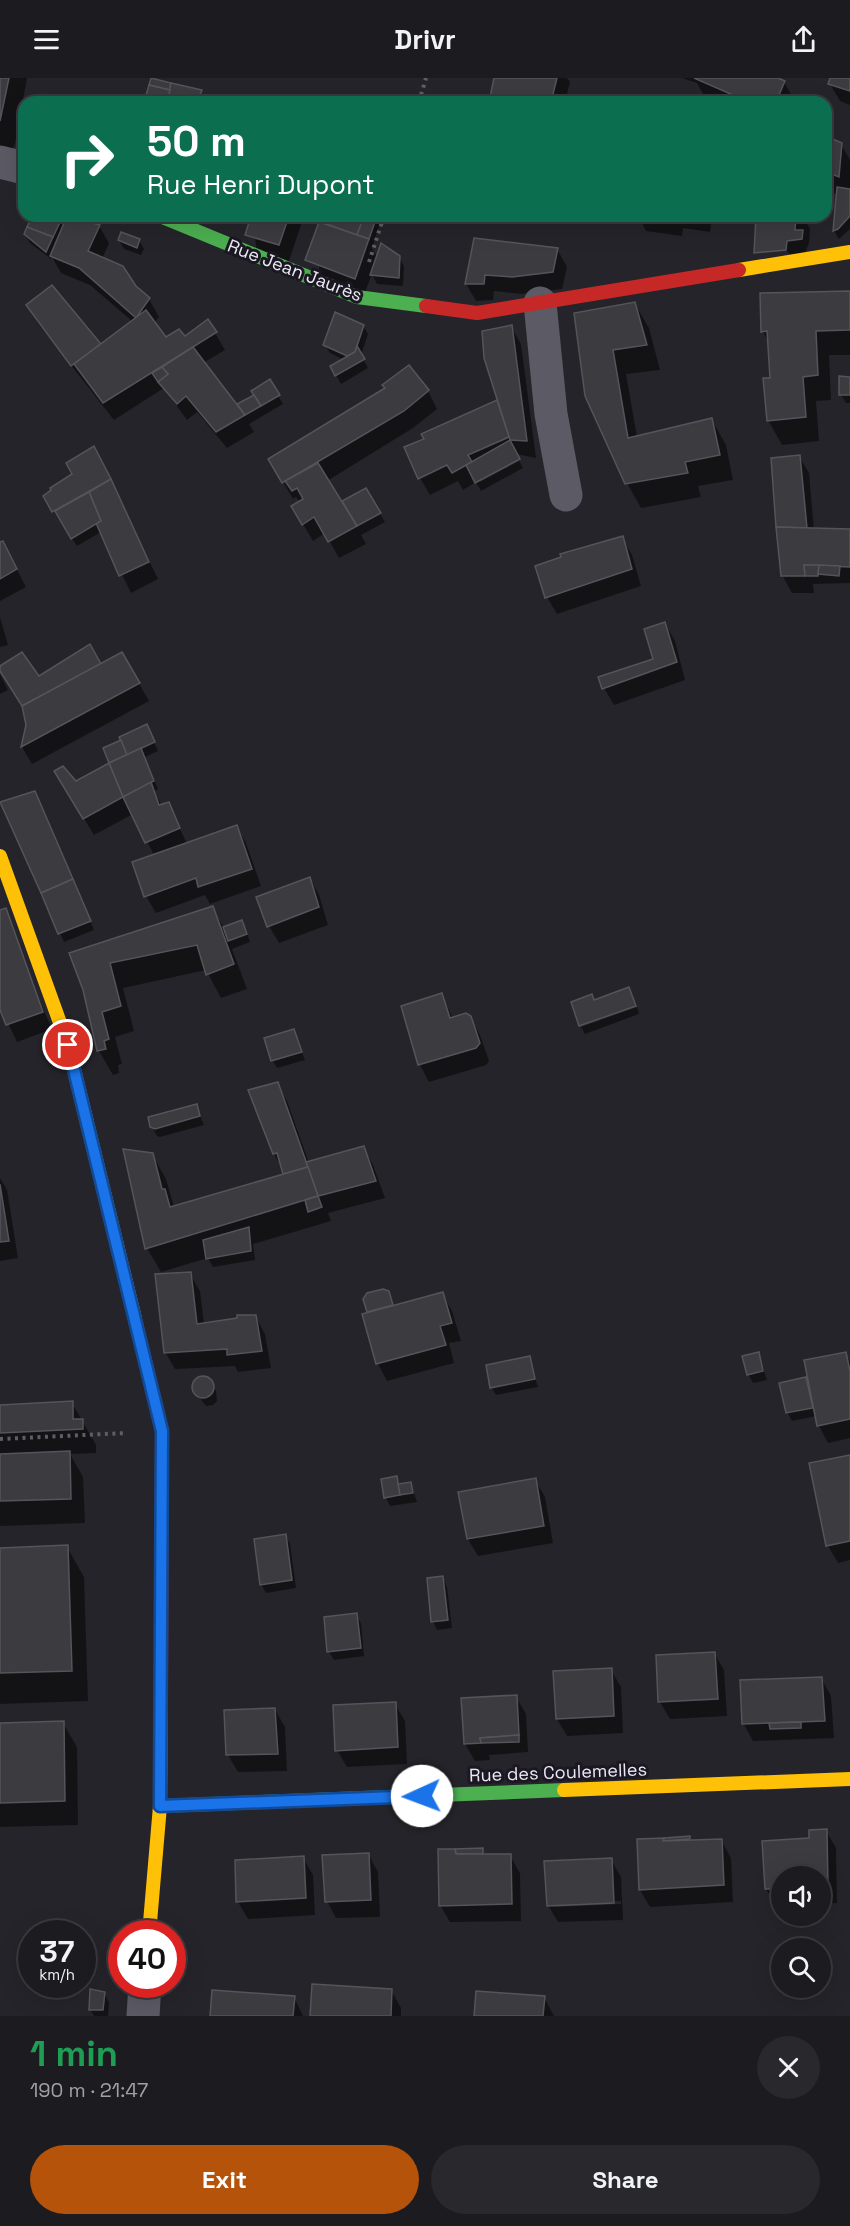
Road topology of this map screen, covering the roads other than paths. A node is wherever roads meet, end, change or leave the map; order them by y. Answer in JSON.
{"nodes":[{"id":1,"x":0,"y":162,"type":"edge"},
{"id":2,"x":18,"y":166,"type":"edge"},
{"id":3,"x":175,"y":222,"type":"edge"},
{"id":4,"x":850,"y":252,"type":"edge"},
{"id":5,"x":540,"y":303,"type":"junction"},
{"id":6,"x":566,"y":495,"type":"dead end"},
{"id":7,"x":0,"y":856,"type":"edge"},
{"id":8,"x":850,"y":1779,"type":"edge"},
{"id":9,"x":160,"y":1806,"type":"junction"},
{"id":10,"x":151,"y":1920,"type":"edge"},
{"id":11,"x":144,"y":1998,"type":"edge"},
{"id":12,"x":143,"y":2016,"type":"edge"}],
"edges":[{"from":1,"to":2,"type":"street"},
{"from":3,"to":5,"type":"street","name":"Rue Jean Jaurès"},
{"from":4,"to":5,"type":"street","name":"Rue Jean Jaurès"},
{"from":5,"to":6,"type":"street"},
{"from":7,"to":9,"type":"street"},
{"from":8,"to":9,"type":"street","name":"Rue des Coulemelles"},
{"from":9,"to":10,"type":"street"},
{"from":11,"to":12,"type":"street"}]}
